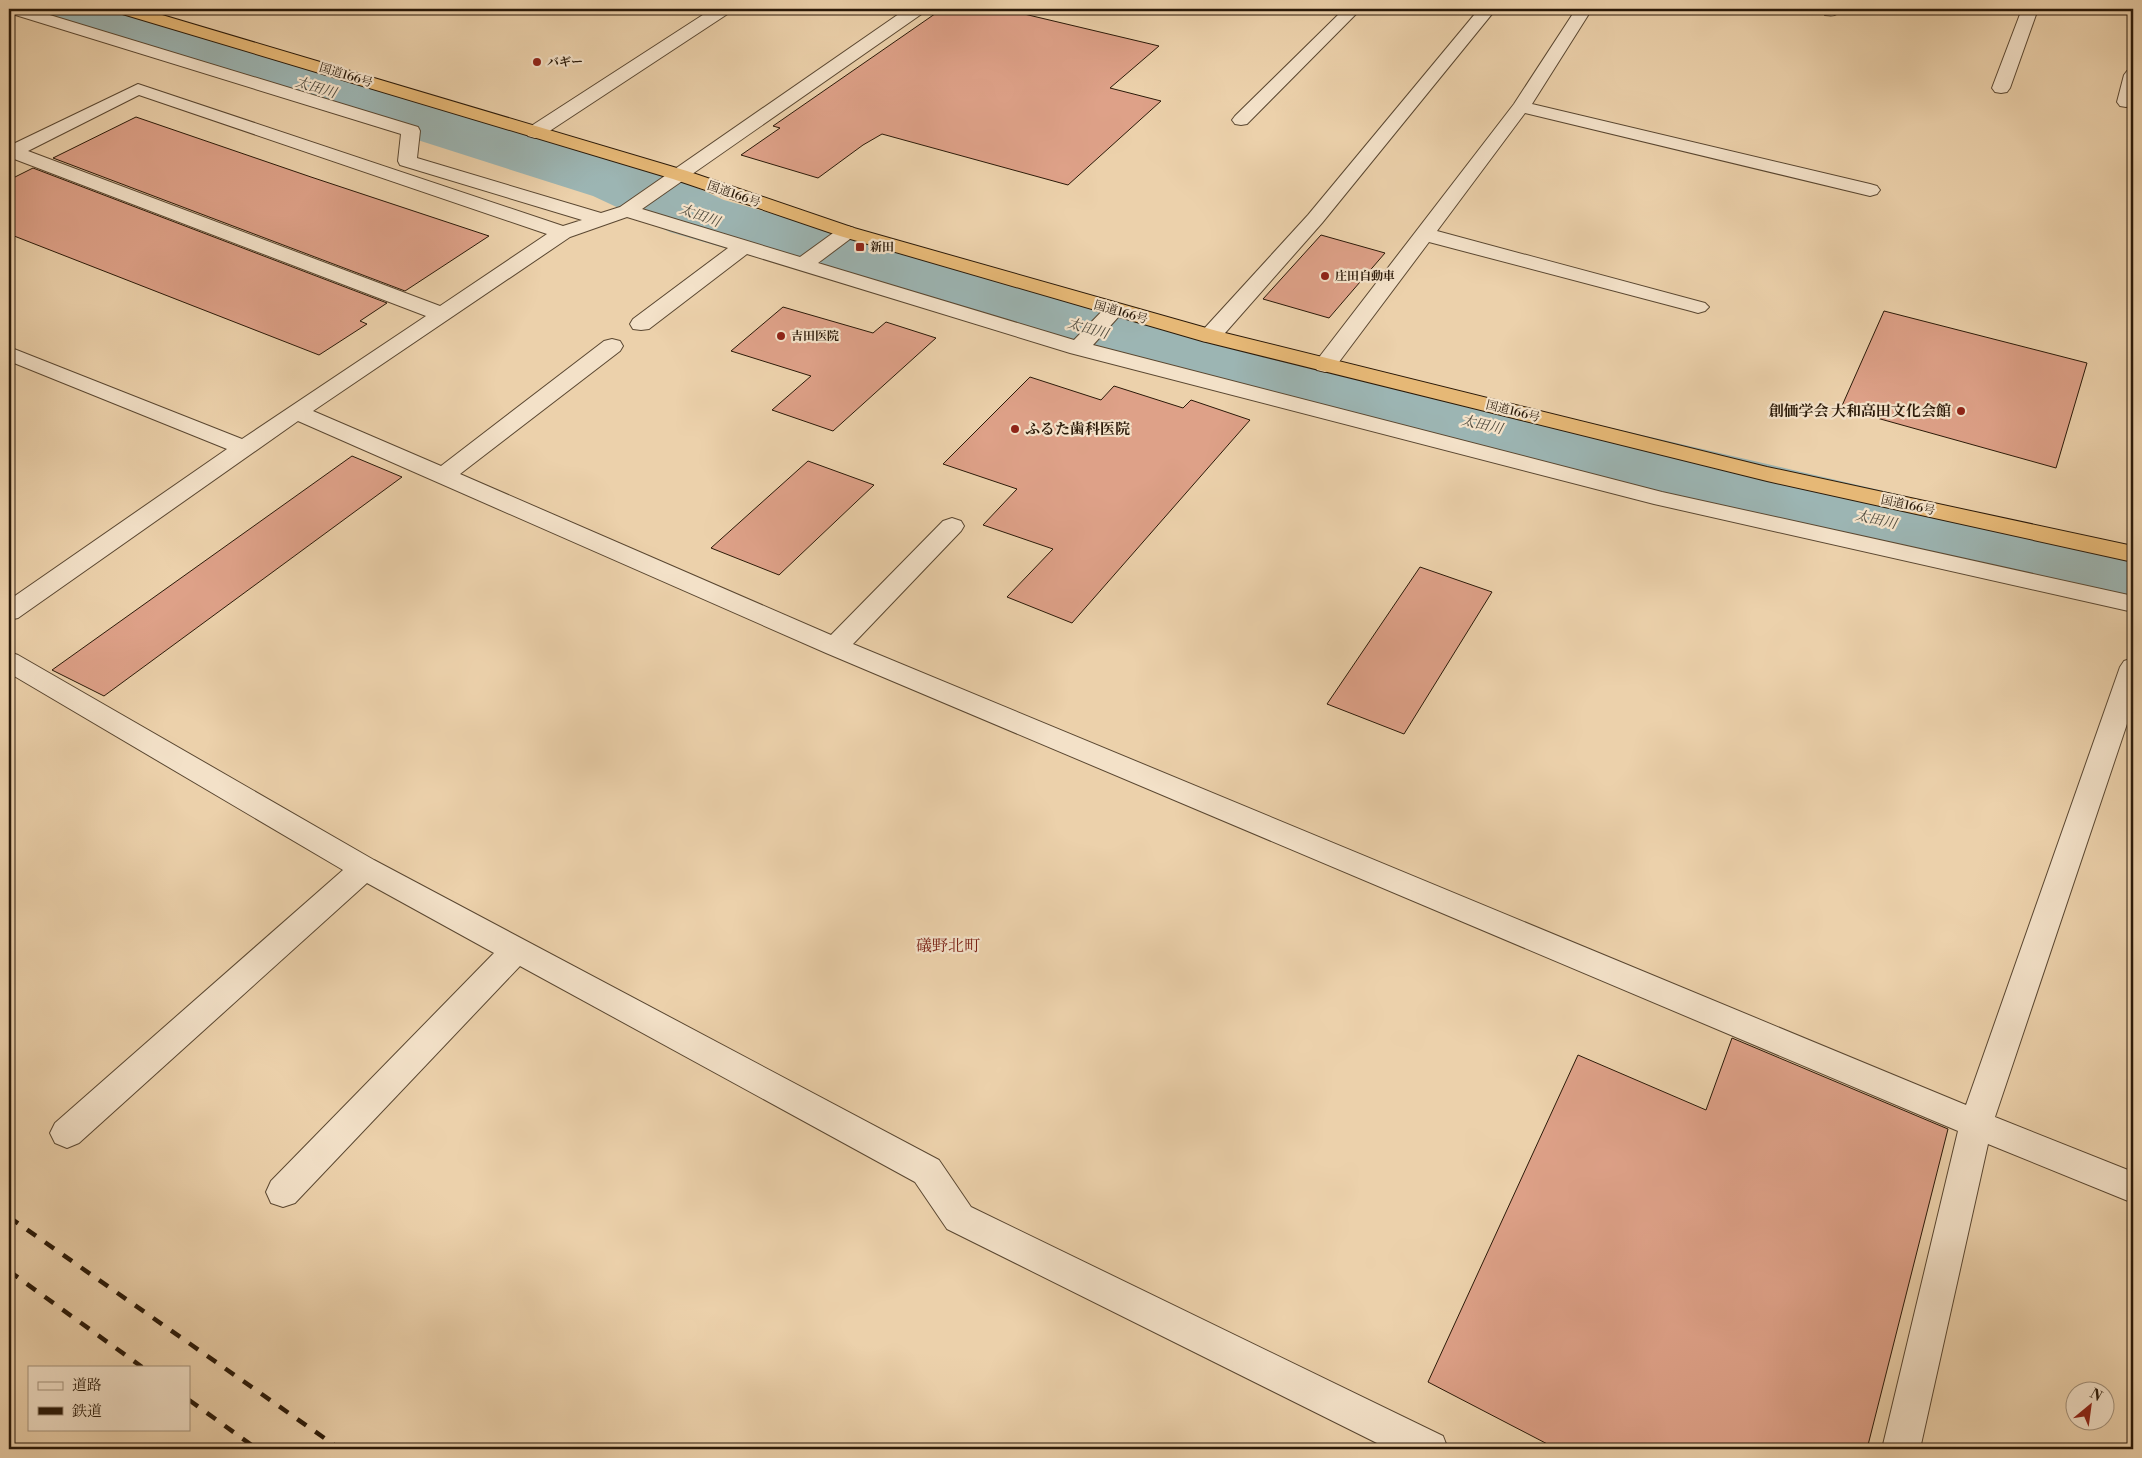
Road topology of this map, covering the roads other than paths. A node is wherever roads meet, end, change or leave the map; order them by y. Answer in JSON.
{"nodes":[{"id":1,"x":13,"y":9,"type":"edge"},
{"id":2,"x":125,"y":9,"type":"edge"},
{"id":3,"x":723,"y":9,"type":"edge"},
{"id":4,"x":917,"y":9,"type":"edge"},
{"id":5,"x":1353,"y":9,"type":"edge"},
{"id":6,"x":1488,"y":9,"type":"edge"},
{"id":7,"x":2030,"y":9,"type":"edge"},
{"id":8,"x":1579,"y":10,"type":"edge"},
{"id":9,"x":2133,"y":75,"type":"edge"},
{"id":10,"x":2001,"y":88,"type":"dead end"},
{"id":11,"x":2126,"y":102,"type":"dead end"},
{"id":12,"x":1521,"y":107,"type":"junction"},
{"id":13,"x":1241,"y":120,"type":"dead end"},
{"id":14,"x":535,"y":132,"type":"junction"},
{"id":15,"x":674,"y":180,"type":"junction"},
{"id":16,"x":1870,"y":190,"type":"dead end"},
{"id":17,"x":631,"y":209,"type":"junction"},
{"id":18,"x":603,"y":220,"type":"junction"},
{"id":19,"x":563,"y":233,"type":"junction"},
{"id":20,"x":1424,"y":234,"type":"junction"},
{"id":21,"x":840,"y":237,"type":"junction"},
{"id":22,"x":743,"y":247,"type":"junction"},
{"id":23,"x":805,"y":262,"type":"junction"},
{"id":24,"x":1698,"y":306,"type":"dead end"},
{"id":25,"x":441,"y":314,"type":"junction"},
{"id":26,"x":1108,"y":316,"type":"junction"},
{"id":27,"x":641,"y":324,"type":"dead end"},
{"id":28,"x":1210,"y":336,"type":"junction"},
{"id":29,"x":1082,"y":344,"type":"junction"},
{"id":30,"x":612,"y":346,"type":"dead end"},
{"id":31,"x":9,"y":353,"type":"edge"},
{"id":32,"x":1325,"y":365,"type":"junction"},
{"id":33,"x":296,"y":412,"type":"junction"},
{"id":34,"x":244,"y":448,"type":"junction"},
{"id":35,"x":444,"y":475,"type":"junction"},
{"id":36,"x":952,"y":526,"type":"dead end"},
{"id":37,"x":2133,"y":554,"type":"edge"},
{"id":38,"x":2133,"y":604,"type":"edge"},
{"id":39,"x":9,"y":612,"type":"edge"},
{"id":40,"x":835,"y":647,"type":"junction"},
{"id":41,"x":9,"y":661,"type":"edge"},
{"id":42,"x":2133,"y":667,"type":"edge"},
{"id":43,"x":364,"y":868,"type":"junction"},
{"id":44,"x":516,"y":950,"type":"junction"},
{"id":45,"x":1976,"y":1124,"type":"junction"},
{"id":46,"x":67,"y":1133,"type":"dead end"},
{"id":47,"x":2133,"y":1188,"type":"edge"},
{"id":48,"x":283,"y":1192,"type":"dead end"},
{"id":49,"x":1429,"y":1449,"type":"edge"},
{"id":50,"x":1901,"y":1449,"type":"edge"}],
"edges":[{"from":1,"to":18,"type":"street"},
{"from":2,"to":14,"type":"highway","name":"国道166号"},
{"from":3,"to":14,"type":"street"},
{"from":4,"to":15,"type":"street"},
{"from":5,"to":13,"type":"street"},
{"from":6,"to":28,"type":"street"},
{"from":7,"to":10,"type":"street"},
{"from":8,"to":12,"type":"street"},
{"from":9,"to":11,"type":"street"},
{"from":12,"to":16,"type":"street"},
{"from":12,"to":20,"type":"street"},
{"from":14,"to":15,"type":"highway","name":"国道166号"},
{"from":15,"to":17,"type":"street"},
{"from":15,"to":21,"type":"highway","name":"国道166号"},
{"from":17,"to":18,"type":"street"},
{"from":17,"to":22,"type":"street"},
{"from":18,"to":19,"type":"street"},
{"from":19,"to":25,"type":"street"},
{"from":19,"to":25,"type":"street"},
{"from":20,"to":24,"type":"street"},
{"from":20,"to":32,"type":"street"},
{"from":21,"to":23,"type":"street"},
{"from":21,"to":26,"type":"highway","name":"国道166号"},
{"from":22,"to":23,"type":"street"},
{"from":22,"to":27,"type":"street"},
{"from":23,"to":29,"type":"street"},
{"from":25,"to":33,"type":"street"},
{"from":26,"to":28,"type":"highway","name":"国道166号"},
{"from":26,"to":29,"type":"street"},
{"from":28,"to":32,"type":"highway","name":"国道166号"},
{"from":29,"to":38,"type":"street"},
{"from":30,"to":35,"type":"street"},
{"from":31,"to":34,"type":"street"},
{"from":32,"to":37,"type":"highway","name":"国道166号"},
{"from":33,"to":34,"type":"street"},
{"from":33,"to":35,"type":"street"},
{"from":34,"to":39,"type":"street"},
{"from":35,"to":40,"type":"street"},
{"from":36,"to":40,"type":"street"},
{"from":40,"to":45,"type":"street"},
{"from":41,"to":43,"type":"street"},
{"from":42,"to":45,"type":"street"},
{"from":43,"to":44,"type":"street"},
{"from":43,"to":46,"type":"street"},
{"from":44,"to":48,"type":"street"},
{"from":44,"to":49,"type":"street"},
{"from":45,"to":47,"type":"street"},
{"from":45,"to":50,"type":"street"}]}
